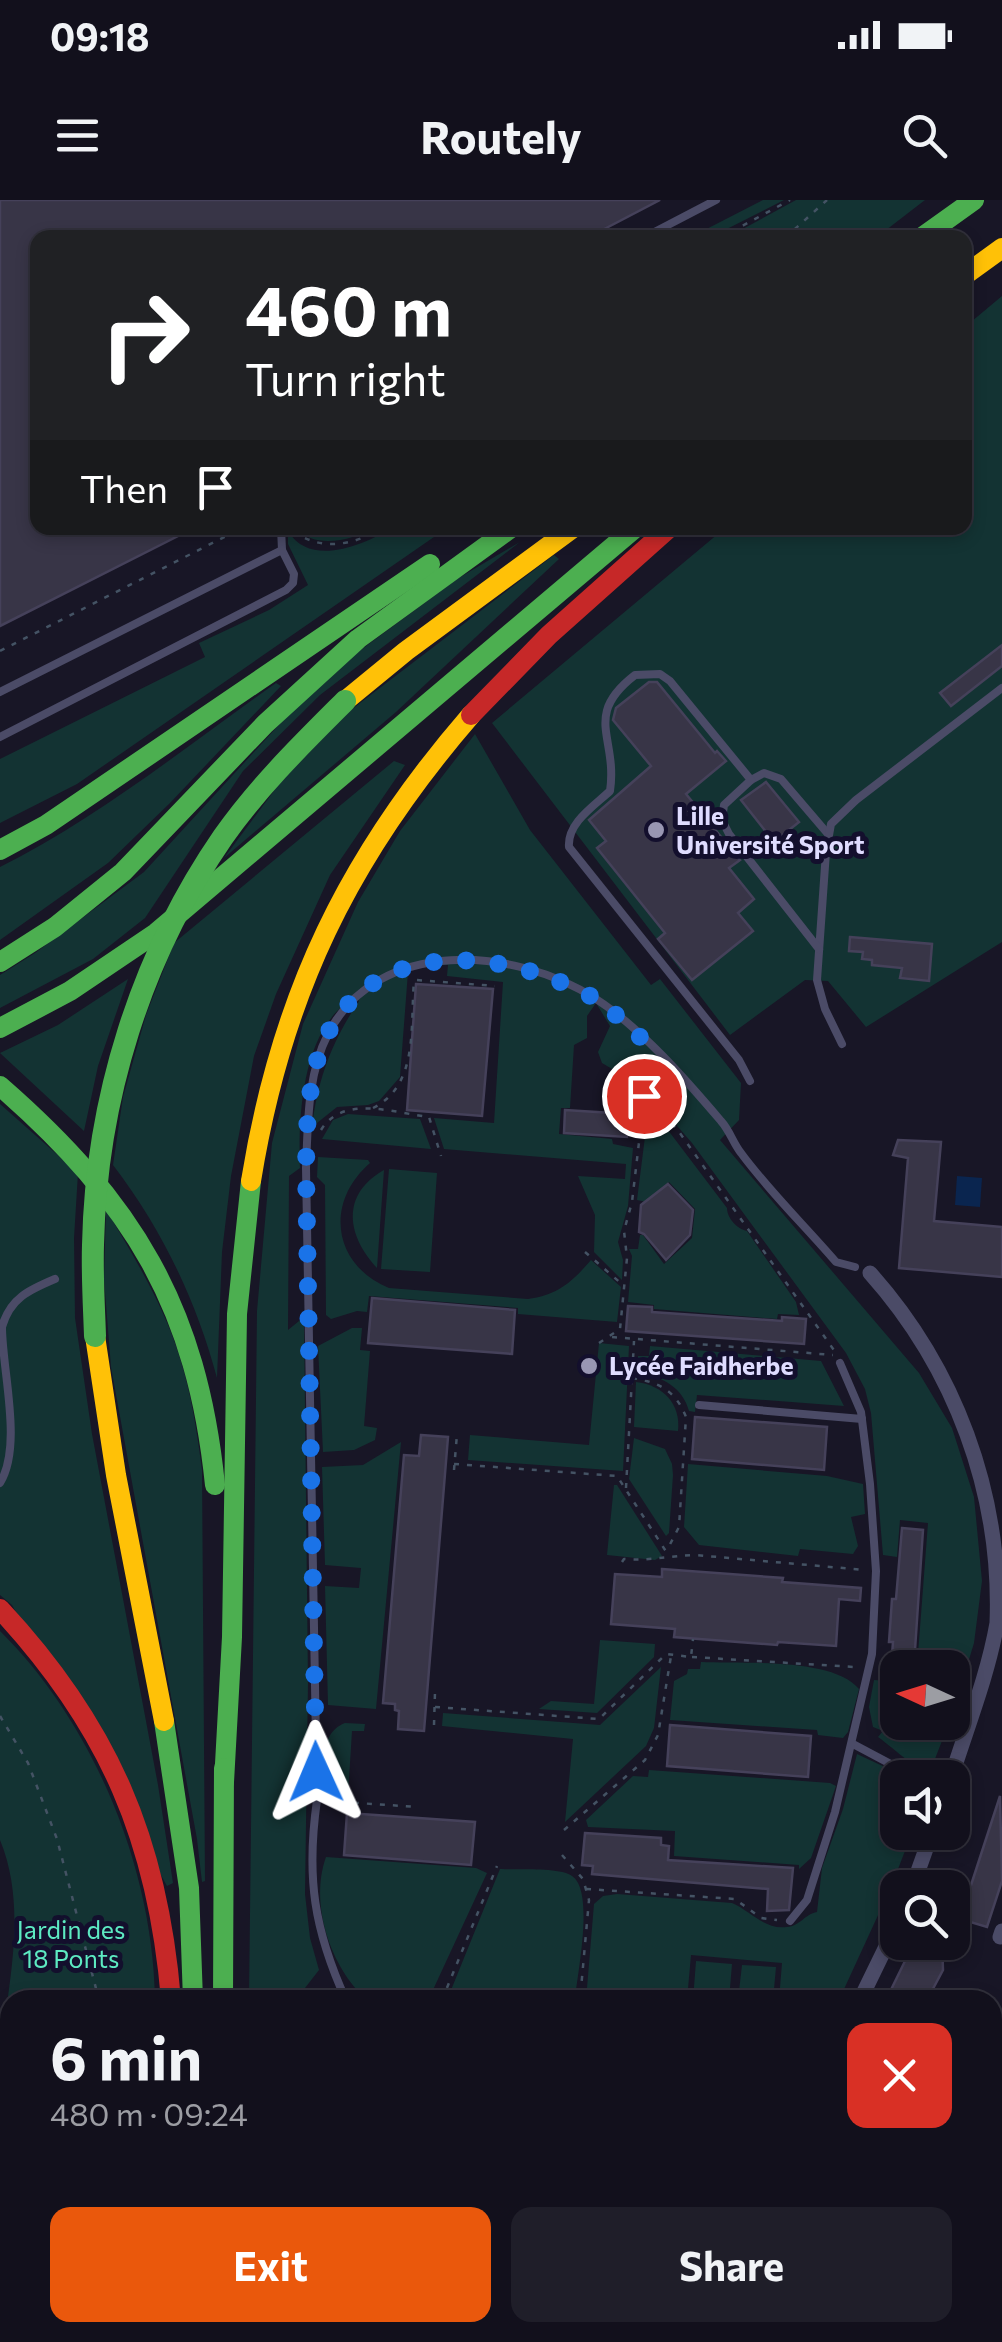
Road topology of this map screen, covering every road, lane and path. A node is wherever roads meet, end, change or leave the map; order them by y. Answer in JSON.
{"nodes":[{"id":1,"x":716,"y":200,"type":"edge"},
{"id":2,"x":790,"y":200,"type":"edge"},
{"id":3,"x":827,"y":200,"type":"edge"},
{"id":4,"x":974,"y":200,"type":"edge"},
{"id":5,"x":984,"y":200,"type":"edge"},
{"id":6,"x":658,"y":230,"type":"edge"},
{"id":7,"x":735,"y":230,"type":"edge"},
{"id":8,"x":794,"y":230,"type":"edge"},
{"id":9,"x":932,"y":230,"type":"edge"},
{"id":10,"x":949,"y":230,"type":"edge"},
{"id":11,"x":1002,"y":248,"type":"edge"},
{"id":12,"x":972,"y":269,"type":"edge"},
{"id":13,"x":228,"y":535,"type":"edge"},
{"id":14,"x":281,"y":535,"type":"edge"},
{"id":15,"x":298,"y":535,"type":"edge"},
{"id":16,"x":369,"y":535,"type":"edge"},
{"id":17,"x":493,"y":535,"type":"edge"},
{"id":18,"x":499,"y":535,"type":"edge"},
{"id":19,"x":563,"y":535,"type":"edge"},
{"id":20,"x":628,"y":535,"type":"edge"},
{"id":21,"x":661,"y":535,"type":"edge"},
{"id":22,"x":282,"y":550,"type":"junction"},
{"id":23,"x":0,"y":651,"type":"edge"},
{"id":24,"x":1002,"y":688,"type":"edge"},
{"id":25,"x":0,"y":692,"type":"edge"},
{"id":26,"x":0,"y":737,"type":"edge"},
{"id":27,"x":752,"y":780,"type":"junction"},
{"id":28,"x":828,"y":835,"type":"junction"},
{"id":29,"x":0,"y":850,"type":"edge"},
{"id":30,"x":819,"y":949,"type":"junction"},
{"id":31,"x":0,"y":962,"type":"edge"},
{"id":32,"x":495,"y":986,"type":"dead end"},
{"id":33,"x":0,"y":1028,"type":"edge"},
{"id":34,"x":842,"y":1044,"type":"dead end"},
{"id":35,"x":650,"y":1046,"type":"junction"},
{"id":36,"x":0,"y":1070,"type":"edge"},
{"id":37,"x":750,"y":1081,"type":"dead end"},
{"id":38,"x":0,"y":1086,"type":"edge"},
{"id":39,"x":644,"y":1096,"type":"junction"},
{"id":40,"x":27,"y":1108,"type":"junction"},
{"id":41,"x":369,"y":1109,"type":"junction"},
{"id":42,"x":306,"y":1152,"type":"junction"},
{"id":43,"x":441,"y":1156,"type":"dead end"},
{"id":44,"x":585,"y":1252,"type":"dead end"},
{"id":45,"x":862,"y":1270,"type":"joint"},
{"id":46,"x":54,"y":1280,"type":"dead end"},
{"id":47,"x":624,"y":1286,"type":"junction"},
{"id":48,"x":610,"y":1337,"type":"junction"},
{"id":49,"x":634,"y":1340,"type":"junction"},
{"id":50,"x":598,"y":1343,"type":"dead end"},
{"id":51,"x":838,"y":1359,"type":"junction"},
{"id":52,"x":632,"y":1378,"type":"junction"},
{"id":53,"x":699,"y":1405,"type":"dead end"},
{"id":54,"x":862,"y":1419,"type":"junction"},
{"id":55,"x":457,"y":1434,"type":"dead end"},
{"id":56,"x":454,"y":1464,"type":"junction"},
{"id":57,"x":454,"y":1470,"type":"dead end"},
{"id":58,"x":0,"y":1483,"type":"edge"},
{"id":59,"x":626,"y":1489,"type":"junction"},
{"id":60,"x":668,"y":1554,"type":"junction"},
{"id":61,"x":622,"y":1562,"type":"dead end"},
{"id":62,"x":876,"y":1571,"type":"junction"},
{"id":63,"x":0,"y":1609,"type":"edge"},
{"id":64,"x":693,"y":1638,"type":"dead end"},
{"id":65,"x":671,"y":1655,"type":"junction"},
{"id":66,"x":691,"y":1657,"type":"junction"},
{"id":67,"x":869,"y":1668,"type":"junction"},
{"id":68,"x":435,"y":1692,"type":"dead end"},
{"id":69,"x":435,"y":1706,"type":"junction"},
{"id":70,"x":0,"y":1716,"type":"edge"},
{"id":71,"x":434,"y":1725,"type":"dead end"},
{"id":72,"x":853,"y":1744,"type":"junction"},
{"id":73,"x":883,"y":1760,"type":"edge"},
{"id":74,"x":956,"y":1760,"type":"edge"},
{"id":75,"x":224,"y":1782,"type":"junction"},
{"id":76,"x":367,"y":1796,"type":"dead end"},
{"id":77,"x":317,"y":1800,"type":"junction"},
{"id":78,"x":366,"y":1804,"type":"junction"},
{"id":79,"x":417,"y":1807,"type":"dead end"},
{"id":80,"x":564,"y":1830,"type":"dead end"},
{"id":81,"x":562,"y":1855,"type":"dead end"},
{"id":82,"x":497,"y":1866,"type":"dead end"},
{"id":83,"x":586,"y":1888,"type":"junction"},
{"id":84,"x":790,"y":1921,"type":"joint"},
{"id":85,"x":880,"y":1959,"type":"edge"},
{"id":86,"x":96,"y":1990,"type":"edge"},
{"id":87,"x":171,"y":1990,"type":"edge"},
{"id":88,"x":194,"y":1990,"type":"edge"},
{"id":89,"x":223,"y":1990,"type":"edge"},
{"id":90,"x":342,"y":1990,"type":"edge"},
{"id":91,"x":446,"y":1990,"type":"edge"},
{"id":92,"x":581,"y":1990,"type":"edge"},
{"id":93,"x":865,"y":1990,"type":"edge"}],
"edges":[{"from":1,"to":6,"type":"lane"},
{"from":2,"to":7,"type":"path"},
{"from":3,"to":8,"type":"path"},
{"from":4,"to":9,"type":"main road"},
{"from":5,"to":10,"type":"main road"},
{"from":11,"to":12,"type":"main road"},
{"from":13,"to":23,"type":"path"},
{"from":14,"to":22,"type":"lane"},
{"from":15,"to":16,"type":"path"},
{"from":17,"to":29,"type":"main road"},
{"from":18,"to":31,"type":"main road"},
{"from":19,"to":88,"type":"main road","bridge":true},
{"from":20,"to":33,"type":"main road"},
{"from":21,"to":75,"type":"main road"},
{"from":22,"to":25,"type":"lane"},
{"from":22,"to":26,"type":"lane"},
{"from":24,"to":28,"type":"lane"},
{"from":27,"to":28,"type":"lane"},
{"from":27,"to":30,"type":"lane"},
{"from":27,"to":37,"type":"lane"},
{"from":28,"to":30,"type":"lane"},
{"from":30,"to":34,"type":"lane"},
{"from":32,"to":41,"type":"path"},
{"from":35,"to":39,"type":"path"},
{"from":35,"to":42,"type":"lane"},
{"from":35,"to":45,"type":"lane"},
{"from":36,"to":40,"type":"main road"},
{"from":38,"to":40,"type":"main road"},
{"from":39,"to":47,"type":"path"},
{"from":39,"to":51,"type":"path"},
{"from":40,"to":75,"type":"main road"},
{"from":41,"to":42,"type":"path"},
{"from":41,"to":43,"type":"path"},
{"from":42,"to":77,"type":"lane"},
{"from":44,"to":47,"type":"path"},
{"from":45,"to":74,"type":"street"},
{"from":46,"to":58,"type":"lane"},
{"from":47,"to":48,"type":"path"},
{"from":48,"to":49,"type":"path"},
{"from":48,"to":50,"type":"path"},
{"from":49,"to":51,"type":"path"},
{"from":49,"to":52,"type":"path"},
{"from":51,"to":54,"type":"lane"},
{"from":52,"to":59,"type":"path"},
{"from":52,"to":60,"type":"path"},
{"from":53,"to":54,"type":"lane"},
{"from":54,"to":62,"type":"lane"},
{"from":55,"to":56,"type":"path"},
{"from":56,"to":57,"type":"path"},
{"from":56,"to":59,"type":"path"},
{"from":59,"to":60,"type":"path"},
{"from":60,"to":61,"type":"path"},
{"from":60,"to":62,"type":"path"},
{"from":62,"to":67,"type":"lane"},
{"from":63,"to":87,"type":"main road"},
{"from":64,"to":66,"type":"path"},
{"from":65,"to":66,"type":"path"},
{"from":65,"to":69,"type":"path"},
{"from":65,"to":80,"type":"path"},
{"from":66,"to":67,"type":"path"},
{"from":67,"to":72,"type":"lane"},
{"from":68,"to":69,"type":"path"},
{"from":69,"to":71,"type":"path"},
{"from":70,"to":86,"type":"path"},
{"from":72,"to":73,"type":"lane"},
{"from":72,"to":84,"type":"lane"},
{"from":75,"to":89,"type":"main road"},
{"from":76,"to":78,"type":"path"},
{"from":77,"to":78,"type":"path"},
{"from":77,"to":90,"type":"lane"},
{"from":78,"to":79,"type":"path"},
{"from":81,"to":83,"type":"path"},
{"from":82,"to":91,"type":"path"},
{"from":83,"to":84,"type":"path"},
{"from":83,"to":92,"type":"path"},
{"from":85,"to":93,"type":"street"}]}
